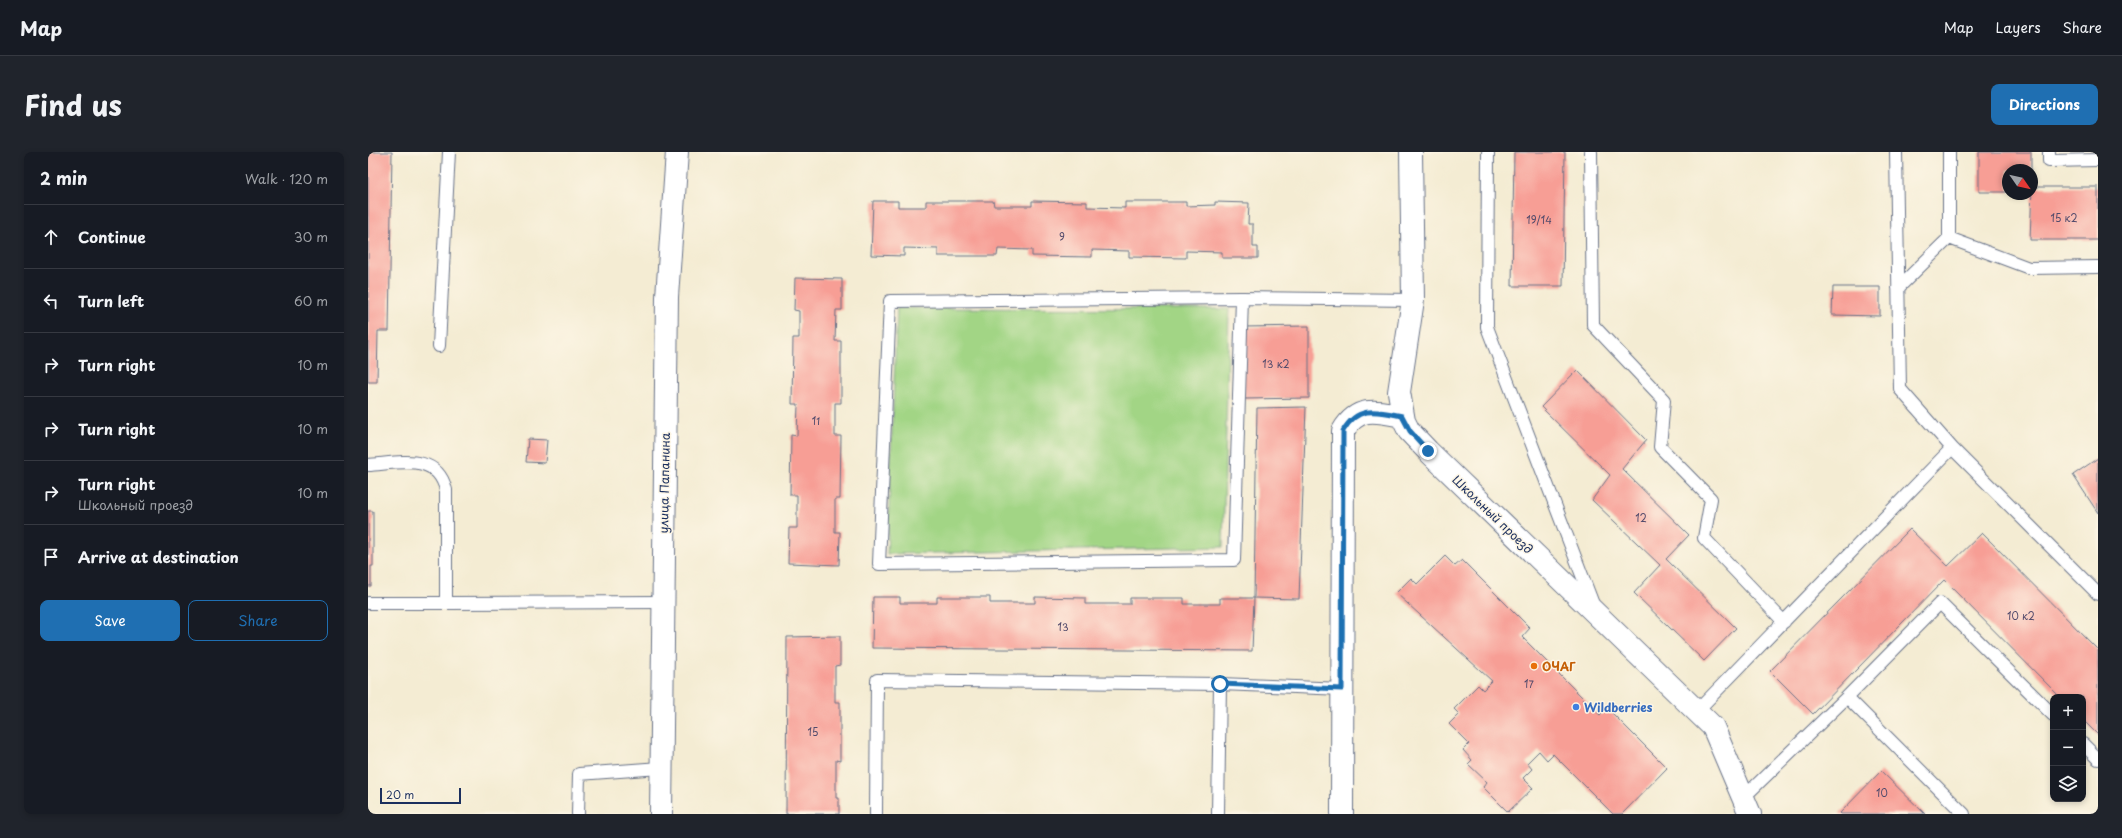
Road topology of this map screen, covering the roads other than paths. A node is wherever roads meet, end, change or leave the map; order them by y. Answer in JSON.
{"nodes":[{"id":1,"x":449,"y":152,"type":"edge"},
{"id":2,"x":677,"y":152,"type":"edge"},
{"id":3,"x":1411,"y":152,"type":"edge"},
{"id":4,"x":1488,"y":152,"type":"edge"},
{"id":5,"x":1591,"y":152,"type":"edge"},
{"id":6,"x":1896,"y":152,"type":"edge"},
{"id":7,"x":1949,"y":152,"type":"edge"},
{"id":8,"x":2049,"y":152,"type":"edge"},
{"id":9,"x":2098,"y":160,"type":"edge"},
{"id":10,"x":1949,"y":238,"type":"junction"},
{"id":11,"x":2098,"y":267,"type":"edge"},
{"id":12,"x":1898,"y":288,"type":"junction"},
{"id":13,"x":1242,"y":298,"type":"junction"},
{"id":14,"x":1413,"y":300,"type":"junction"},
{"id":15,"x":439,"y":346,"type":"dead end"},
{"id":16,"x":1402,"y":416,"type":"junction"},
{"id":17,"x":1952,"y":448,"type":"junction"},
{"id":18,"x":368,"y":464,"type":"edge"},
{"id":19,"x":2098,"y":594,"type":"edge"},
{"id":20,"x":662,"y":602,"type":"junction"},
{"id":21,"x":368,"y":603,"type":"edge"},
{"id":22,"x":446,"y":603,"type":"junction"},
{"id":23,"x":1597,"y":614,"type":"junction"},
{"id":24,"x":1784,"y":622,"type":"junction"},
{"id":25,"x":1220,"y":684,"type":"junction"},
{"id":26,"x":1342,"y":689,"type":"junction"},
{"id":27,"x":1847,"y":697,"type":"junction"},
{"id":28,"x":1696,"y":712,"type":"junction"},
{"id":29,"x":2050,"y":712,"type":"edge"},
{"id":30,"x":2086,"y":747,"type":"edge"},
{"id":31,"x":2098,"y":759,"type":"edge"},
{"id":32,"x":660,"y":768,"type":"junction"},
{"id":33,"x":1747,"y":806,"type":"edge"},
{"id":34,"x":578,"y":814,"type":"edge"},
{"id":35,"x":661,"y":814,"type":"edge"},
{"id":36,"x":876,"y":814,"type":"edge"},
{"id":37,"x":1218,"y":814,"type":"edge"},
{"id":38,"x":1342,"y":814,"type":"edge"},
{"id":39,"x":1964,"y":814,"type":"edge"}],
"edges":[{"from":1,"to":15,"type":"lane"},
{"from":2,"to":20,"type":"street","name":"улица Папанина"},
{"from":3,"to":14,"type":"street","name":"Школьный проезд"},
{"from":4,"to":23,"type":"lane"},
{"from":5,"to":24,"type":"lane"},
{"from":6,"to":12,"type":"lane"},
{"from":7,"to":10,"type":"lane"},
{"from":8,"to":9,"type":"lane"},
{"from":10,"to":11,"type":"lane"},
{"from":10,"to":12,"type":"lane"},
{"from":12,"to":17,"type":"lane"},
{"from":13,"to":13,"type":"lane"},
{"from":13,"to":14,"type":"lane"},
{"from":14,"to":16,"type":"street","name":"Школьный проезд"},
{"from":16,"to":23,"type":"street","name":"Школьный проезд"},
{"from":16,"to":26,"type":"street"},
{"from":17,"to":19,"type":"lane"},
{"from":17,"to":24,"type":"lane"},
{"from":18,"to":22,"type":"lane"},
{"from":20,"to":22,"type":"lane"},
{"from":20,"to":32,"type":"street","name":"улица Папанина"},
{"from":21,"to":22,"type":"lane"},
{"from":23,"to":28,"type":"street","name":"Школьный проезд"},
{"from":24,"to":28,"type":"lane"},
{"from":25,"to":26,"type":"lane"},
{"from":25,"to":36,"type":"lane"},
{"from":25,"to":37,"type":"lane"},
{"from":26,"to":38,"type":"street"},
{"from":27,"to":29,"type":"lane"},
{"from":27,"to":33,"type":"lane"},
{"from":27,"to":39,"type":"lane"},
{"from":28,"to":33,"type":"street","name":"Школьный проезд"},
{"from":30,"to":31,"type":"lane"},
{"from":32,"to":34,"type":"lane"},
{"from":32,"to":35,"type":"street","name":"улица Папанина"}]}
